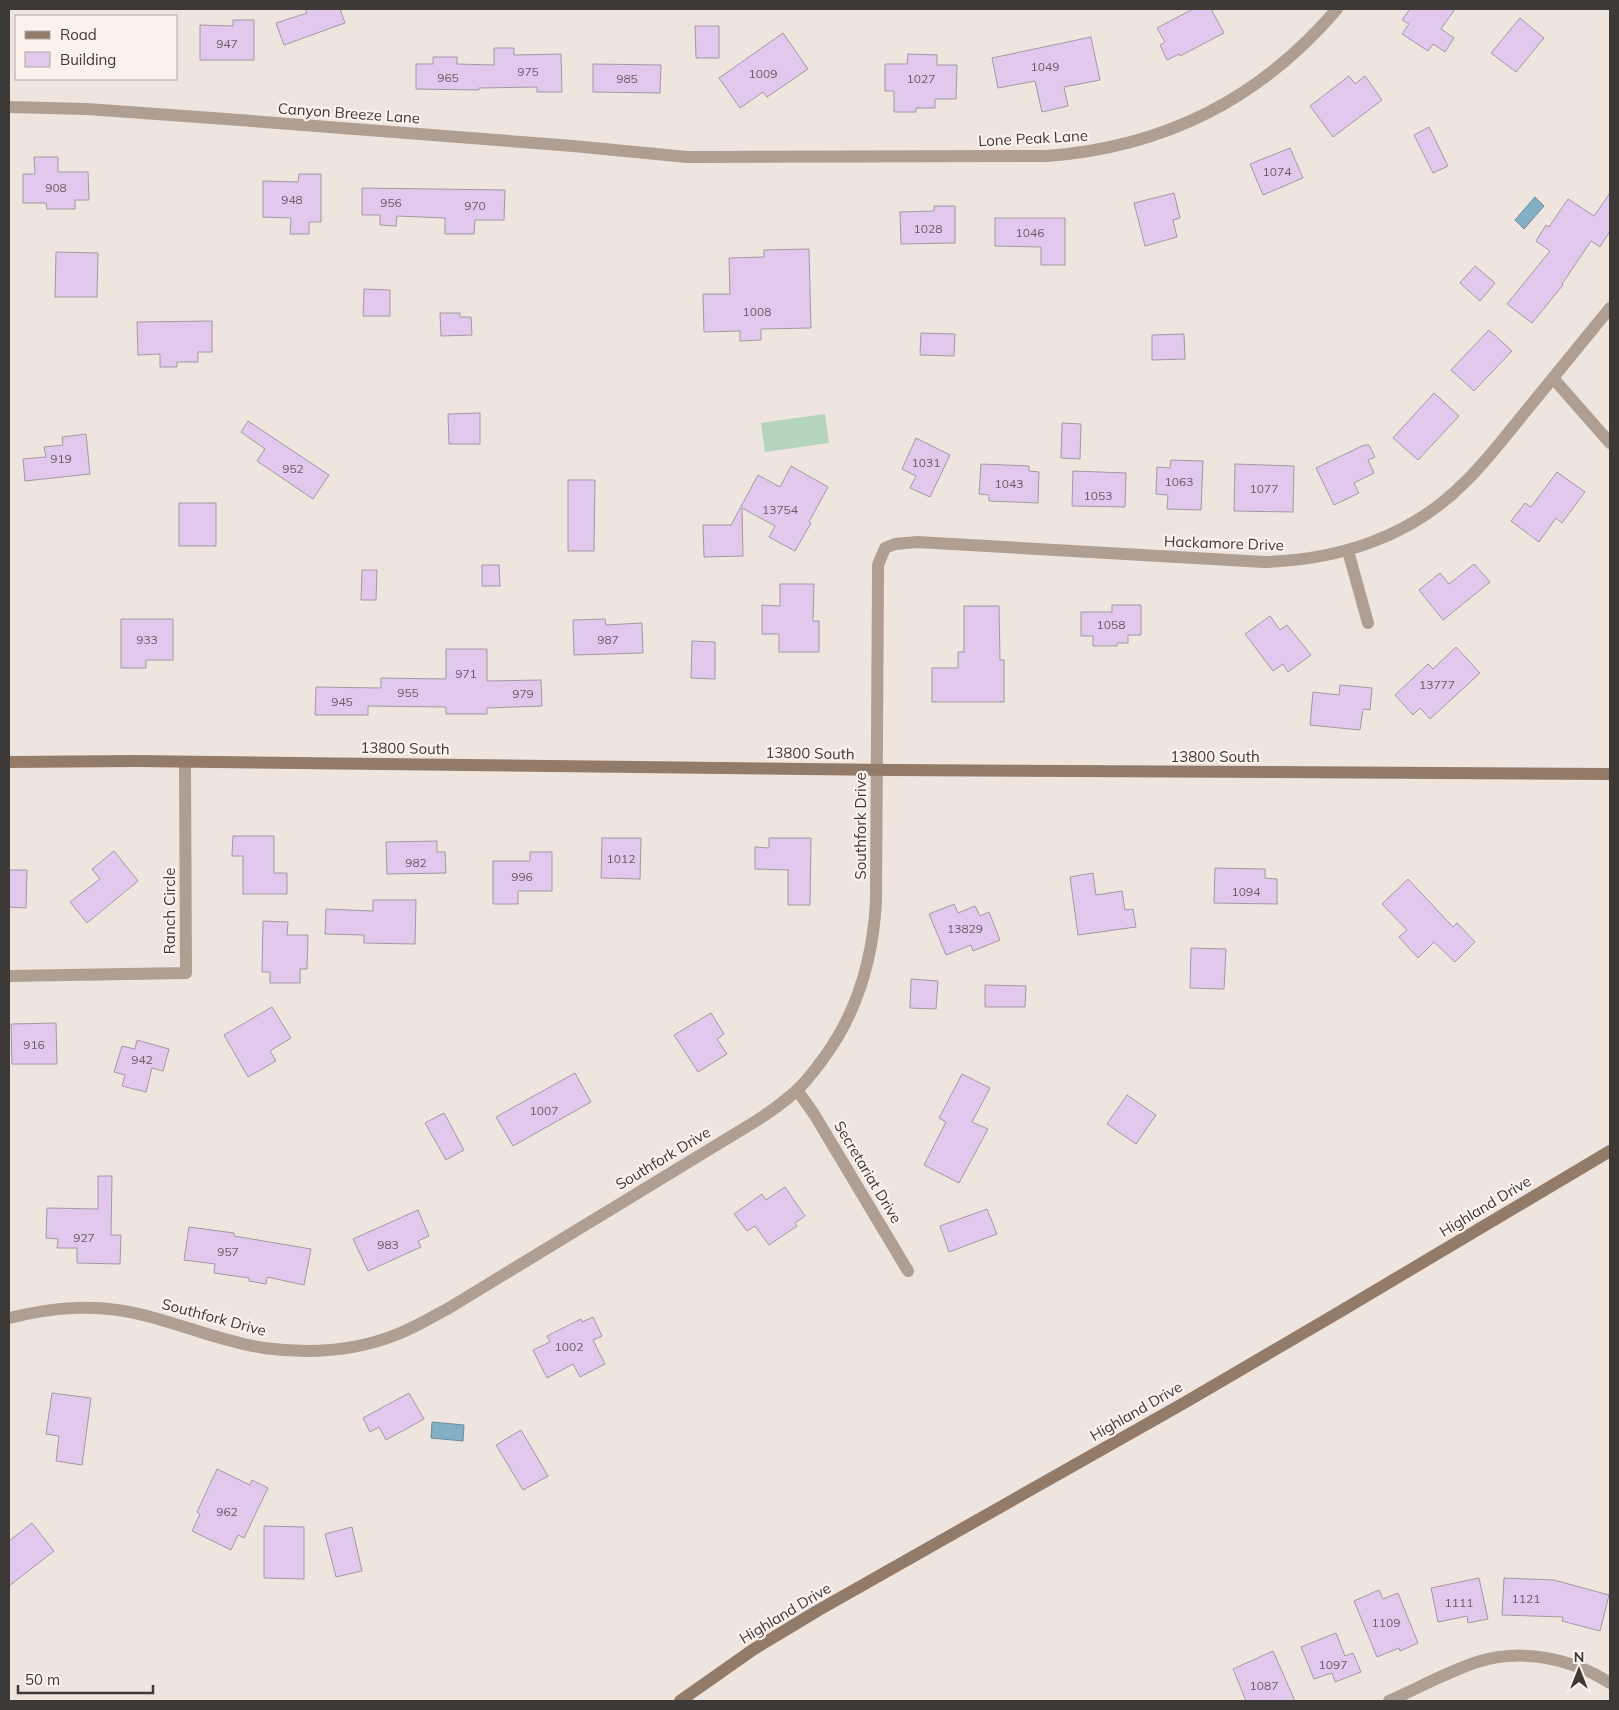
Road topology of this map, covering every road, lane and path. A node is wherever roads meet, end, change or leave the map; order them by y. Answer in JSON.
{"nodes":[{"id":1,"x":1337,"y":9,"type":"edge"},
{"id":2,"x":9,"y":107,"type":"edge"},
{"id":3,"x":687,"y":158,"type":"joint"},
{"id":4,"x":1610,"y":308,"type":"edge"},
{"id":5,"x":1553,"y":378,"type":"junction"},
{"id":6,"x":1610,"y":443,"type":"edge"},
{"id":7,"x":885,"y":548,"type":"joint"},
{"id":8,"x":1348,"y":551,"type":"junction"},
{"id":9,"x":1368,"y":623,"type":"dead end"},
{"id":10,"x":9,"y":762,"type":"edge"},
{"id":11,"x":185,"y":762,"type":"junction"},
{"id":12,"x":877,"y":770,"type":"junction"},
{"id":13,"x":1610,"y":774,"type":"edge"},
{"id":14,"x":9,"y":976,"type":"edge"},
{"id":15,"x":797,"y":1090,"type":"junction"},
{"id":16,"x":1610,"y":1151,"type":"edge"},
{"id":17,"x":908,"y":1271,"type":"dead end"},
{"id":18,"x":9,"y":1318,"type":"edge"},
{"id":19,"x":1610,"y":1682,"type":"edge"},
{"id":20,"x":1415,"y":1696,"type":"edge"},
{"id":21,"x":680,"y":1701,"type":"edge"},
{"id":22,"x":1389,"y":1701,"type":"edge"}],
"edges":[{"from":1,"to":3,"type":"street","name":"Lone Peak Lane"},
{"from":2,"to":3,"type":"street","name":"Canyon Breeze Lane"},
{"from":4,"to":5,"type":"street","name":"Hackamore Drive"},
{"from":5,"to":6,"type":"street"},
{"from":5,"to":8,"type":"street","name":"Hackamore Drive"},
{"from":7,"to":8,"type":"street","name":"Hackamore Drive"},
{"from":7,"to":12,"type":"street","name":"Southfork Drive"},
{"from":8,"to":9,"type":"street"},
{"from":10,"to":11,"type":"main road","name":"13800 South"},
{"from":11,"to":12,"type":"main road","name":"13800 South"},
{"from":11,"to":14,"type":"street","name":"Ranch Circle"},
{"from":12,"to":13,"type":"main road","name":"13800 South"},
{"from":12,"to":15,"type":"street","name":"Southfork Drive"},
{"from":15,"to":17,"type":"street","name":"Secretariat Drive"},
{"from":15,"to":18,"type":"street","name":"Southfork Drive"},
{"from":16,"to":21,"type":"main road","name":"Highland Drive"},
{"from":19,"to":20,"type":"street"},
{"from":20,"to":22,"type":"street"}]}
